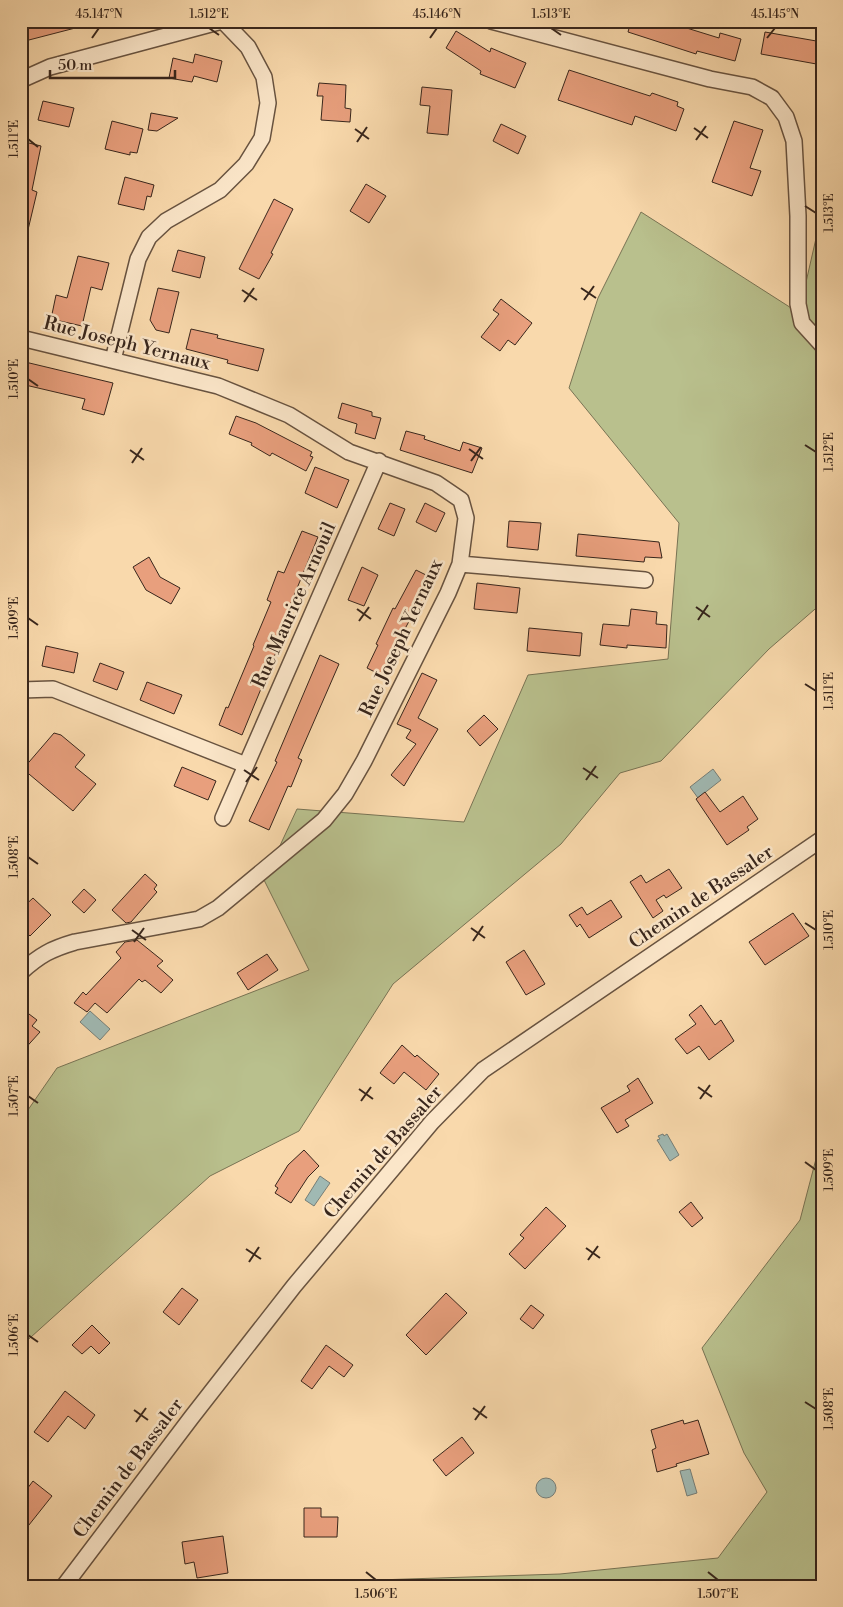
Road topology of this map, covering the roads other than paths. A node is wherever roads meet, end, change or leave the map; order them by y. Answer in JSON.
{"nodes":[{"id":1,"x":223,"y":21,"type":"edge"},
{"id":2,"x":491,"y":21,"type":"edge"},
{"id":3,"x":21,"y":80,"type":"edge"},
{"id":4,"x":21,"y":338,"type":"edge"},
{"id":5,"x":822,"y":345,"type":"edge"},
{"id":6,"x":113,"y":360,"type":"junction"},
{"id":7,"x":379,"y":461,"type":"junction"},
{"id":8,"x":460,"y":564,"type":"junction"},
{"id":9,"x":646,"y":580,"type":"dead end"},
{"id":10,"x":21,"y":690,"type":"edge"},
{"id":11,"x":246,"y":765,"type":"junction"},
{"id":12,"x":223,"y":818,"type":"dead end"},
{"id":13,"x":822,"y":839,"type":"edge"},
{"id":14,"x":21,"y":972,"type":"edge"},
{"id":15,"x":64,"y":1586,"type":"edge"}],
"edges":[{"from":1,"to":3,"type":"street"},
{"from":1,"to":6,"type":"street"},
{"from":2,"to":5,"type":"street"},
{"from":4,"to":6,"type":"street","name":"Rue Joseph Yernaux"},
{"from":6,"to":7,"type":"street","name":"Rue Joseph Yernaux"},
{"from":7,"to":8,"type":"street","name":"Rue Joseph Yernaux"},
{"from":7,"to":11,"type":"street","name":"Rue Maurice Arnouil"},
{"from":8,"to":9,"type":"street"},
{"from":8,"to":14,"type":"street","name":"Rue Joseph Yernaux"},
{"from":10,"to":11,"type":"street"},
{"from":11,"to":12,"type":"street","name":"Rue Maurice Arnouil"},
{"from":13,"to":15,"type":"street","name":"Chemin de Bassaler"}]}
